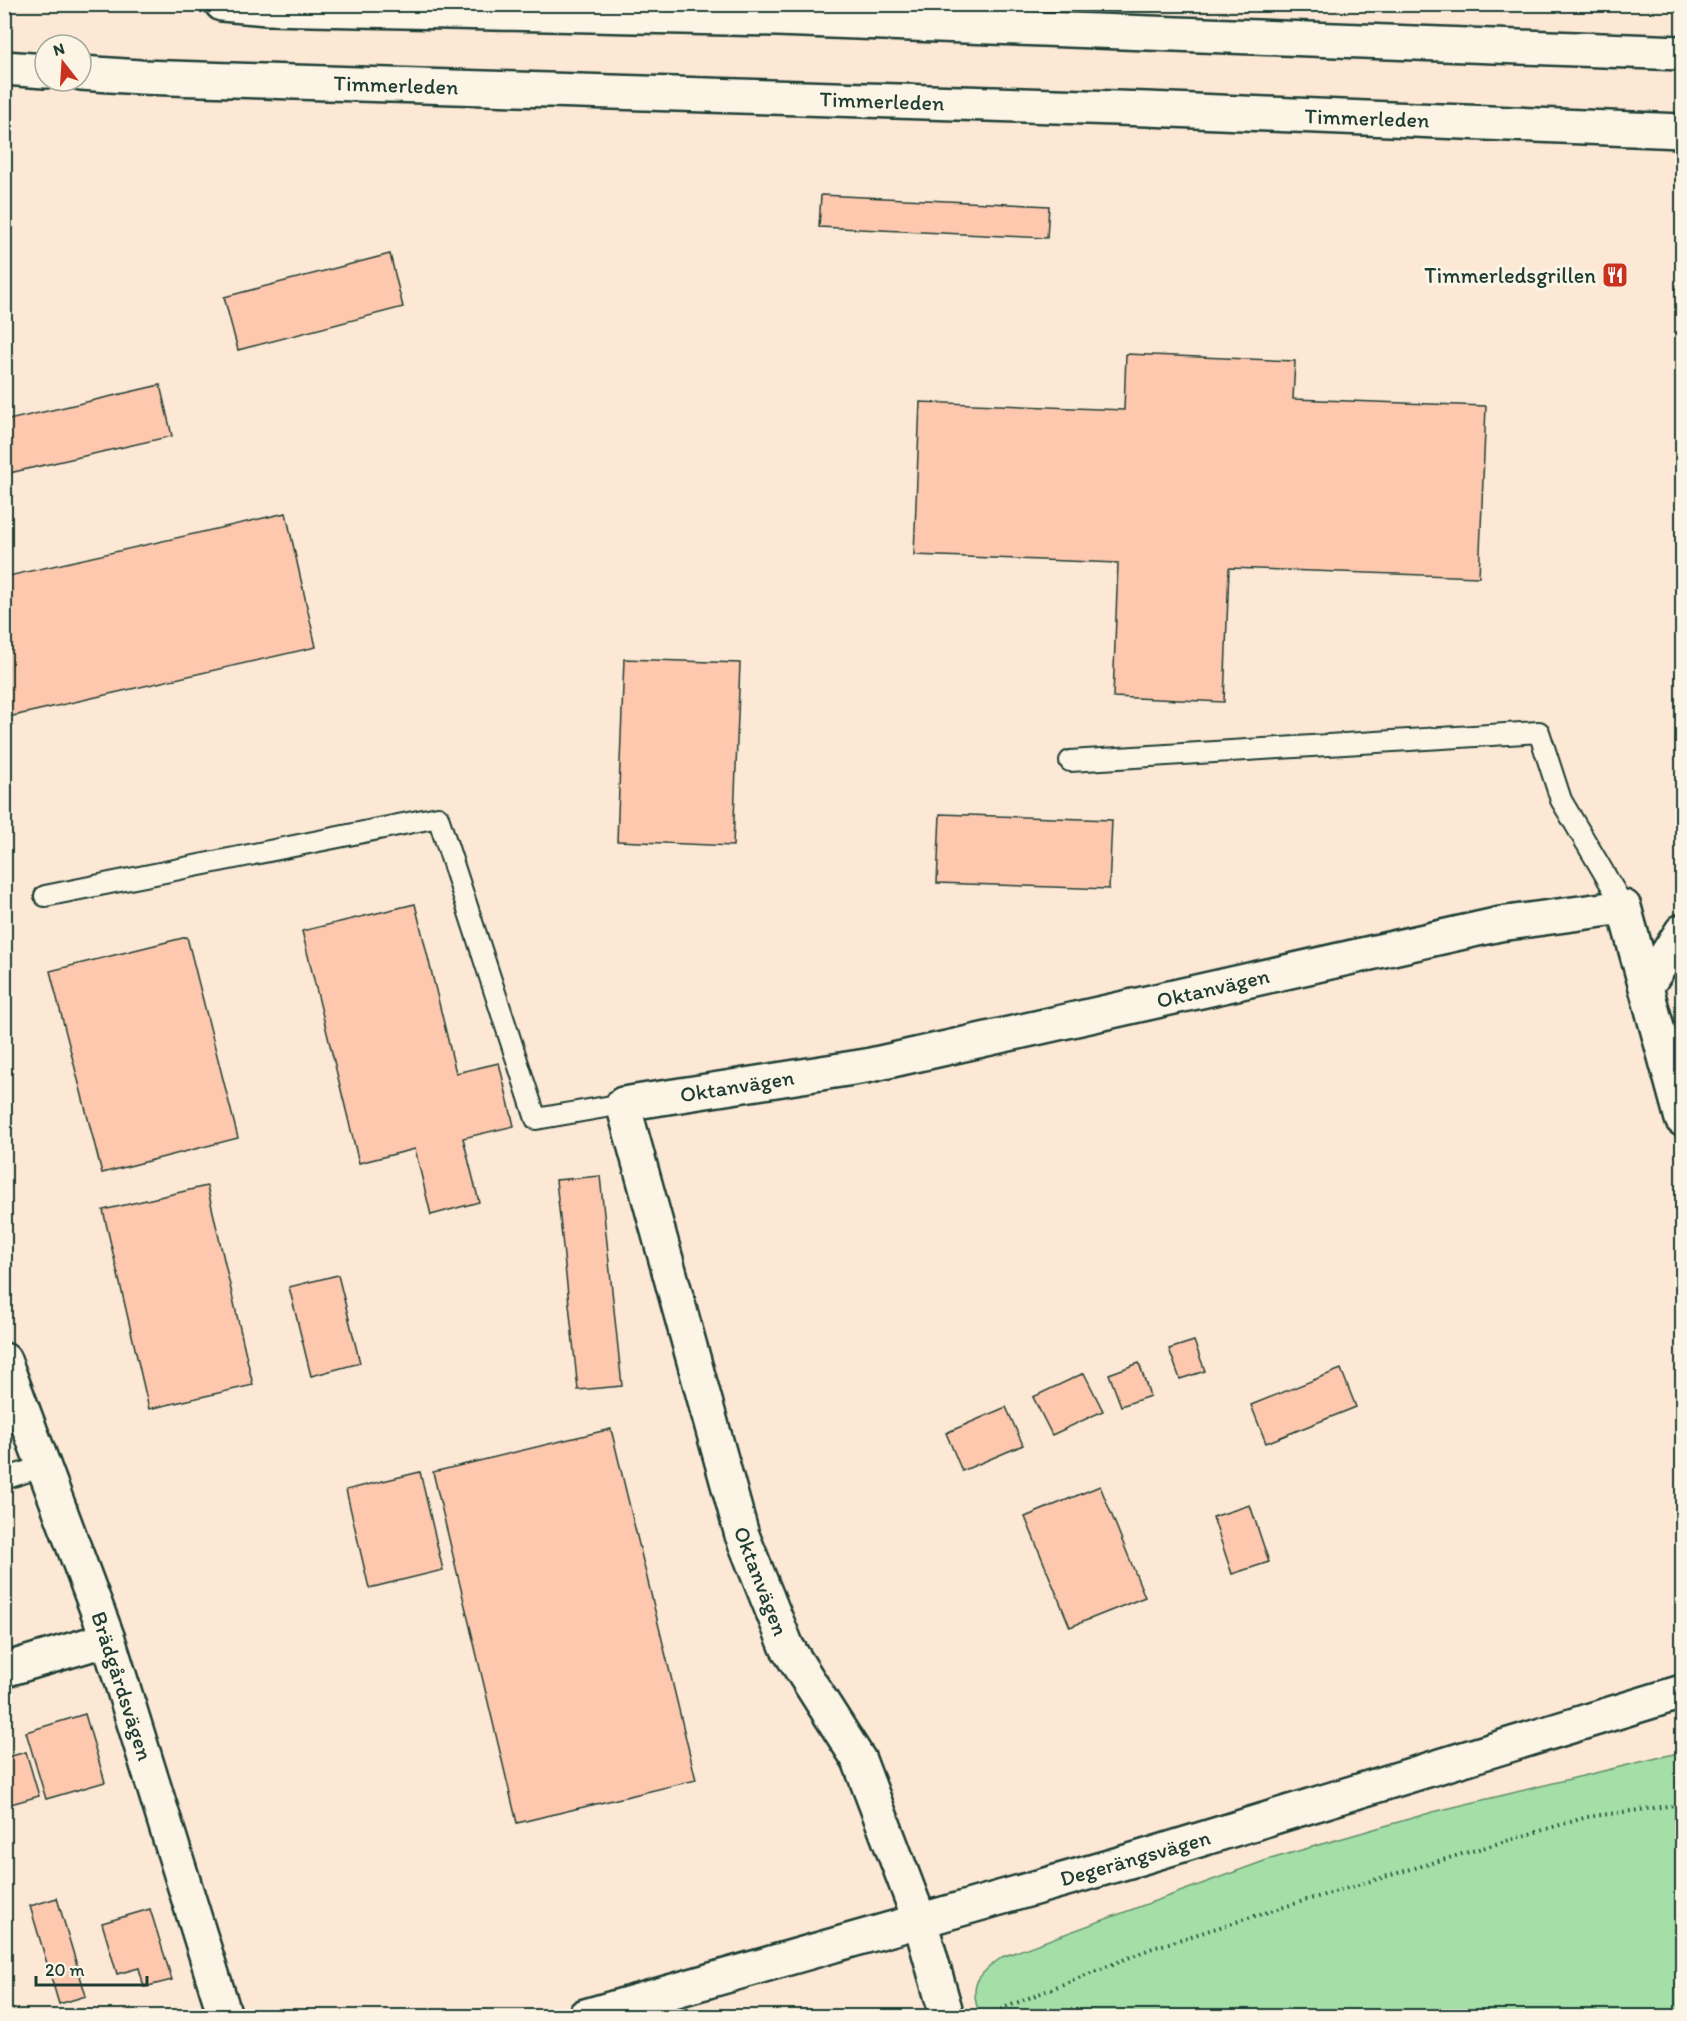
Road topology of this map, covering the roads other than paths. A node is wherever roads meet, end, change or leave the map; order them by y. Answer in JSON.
{"nodes":[{"id":1,"x":222,"y":4,"type":"edge"},
{"id":2,"x":1683,"y":53,"type":"edge"},
{"id":3,"x":6,"y":69,"type":"edge"},
{"id":4,"x":33,"y":70,"type":"edge"},
{"id":5,"x":93,"y":74,"type":"edge"},
{"id":6,"x":1683,"y":131,"type":"edge"},
{"id":7,"x":1070,"y":761,"type":"dead end"},
{"id":8,"x":45,"y":896,"type":"dead end"},
{"id":9,"x":1624,"y":908,"type":"junction"},
{"id":10,"x":1683,"y":931,"type":"edge"},
{"id":11,"x":1646,"y":987,"type":"junction"},
{"id":12,"x":623,"y":1104,"type":"junction"},
{"id":13,"x":1683,"y":1119,"type":"edge"},
{"id":14,"x":4,"y":1360,"type":"edge"},
{"id":15,"x":44,"y":1466,"type":"junction"},
{"id":16,"x":4,"y":1479,"type":"edge"},
{"id":17,"x":108,"y":1639,"type":"junction"},
{"id":18,"x":4,"y":1670,"type":"edge"},
{"id":19,"x":1683,"y":1692,"type":"edge"},
{"id":20,"x":920,"y":1921,"type":"junction"},
{"id":21,"x":225,"y":2016,"type":"edge"},
{"id":22,"x":585,"y":2016,"type":"edge"},
{"id":23,"x":947,"y":2016,"type":"edge"}],
"edges":[{"from":1,"to":2,"type":"street"},
{"from":3,"to":4,"type":"street"},
{"from":5,"to":6,"type":"street","name":"Timmerleden"},
{"from":7,"to":9,"type":"lane"},
{"from":8,"to":12,"type":"lane"},
{"from":9,"to":11,"type":"street"},
{"from":9,"to":12,"type":"street","name":"Oktanvägen"},
{"from":10,"to":11,"type":"street"},
{"from":11,"to":13,"type":"street"},
{"from":12,"to":20,"type":"street","name":"Oktanvägen"},
{"from":14,"to":15,"type":"street","name":"Brädgårdsvägen"},
{"from":15,"to":16,"type":"lane"},
{"from":15,"to":17,"type":"street","name":"Brädgårdsvägen"},
{"from":17,"to":18,"type":"street"},
{"from":17,"to":21,"type":"street","name":"Brädgårdsvägen"},
{"from":19,"to":20,"type":"street","name":"Degerängsvägen"},
{"from":20,"to":22,"type":"street","name":"Degerängsvägen"},
{"from":20,"to":23,"type":"street","name":"Oktanvägen"}]}
